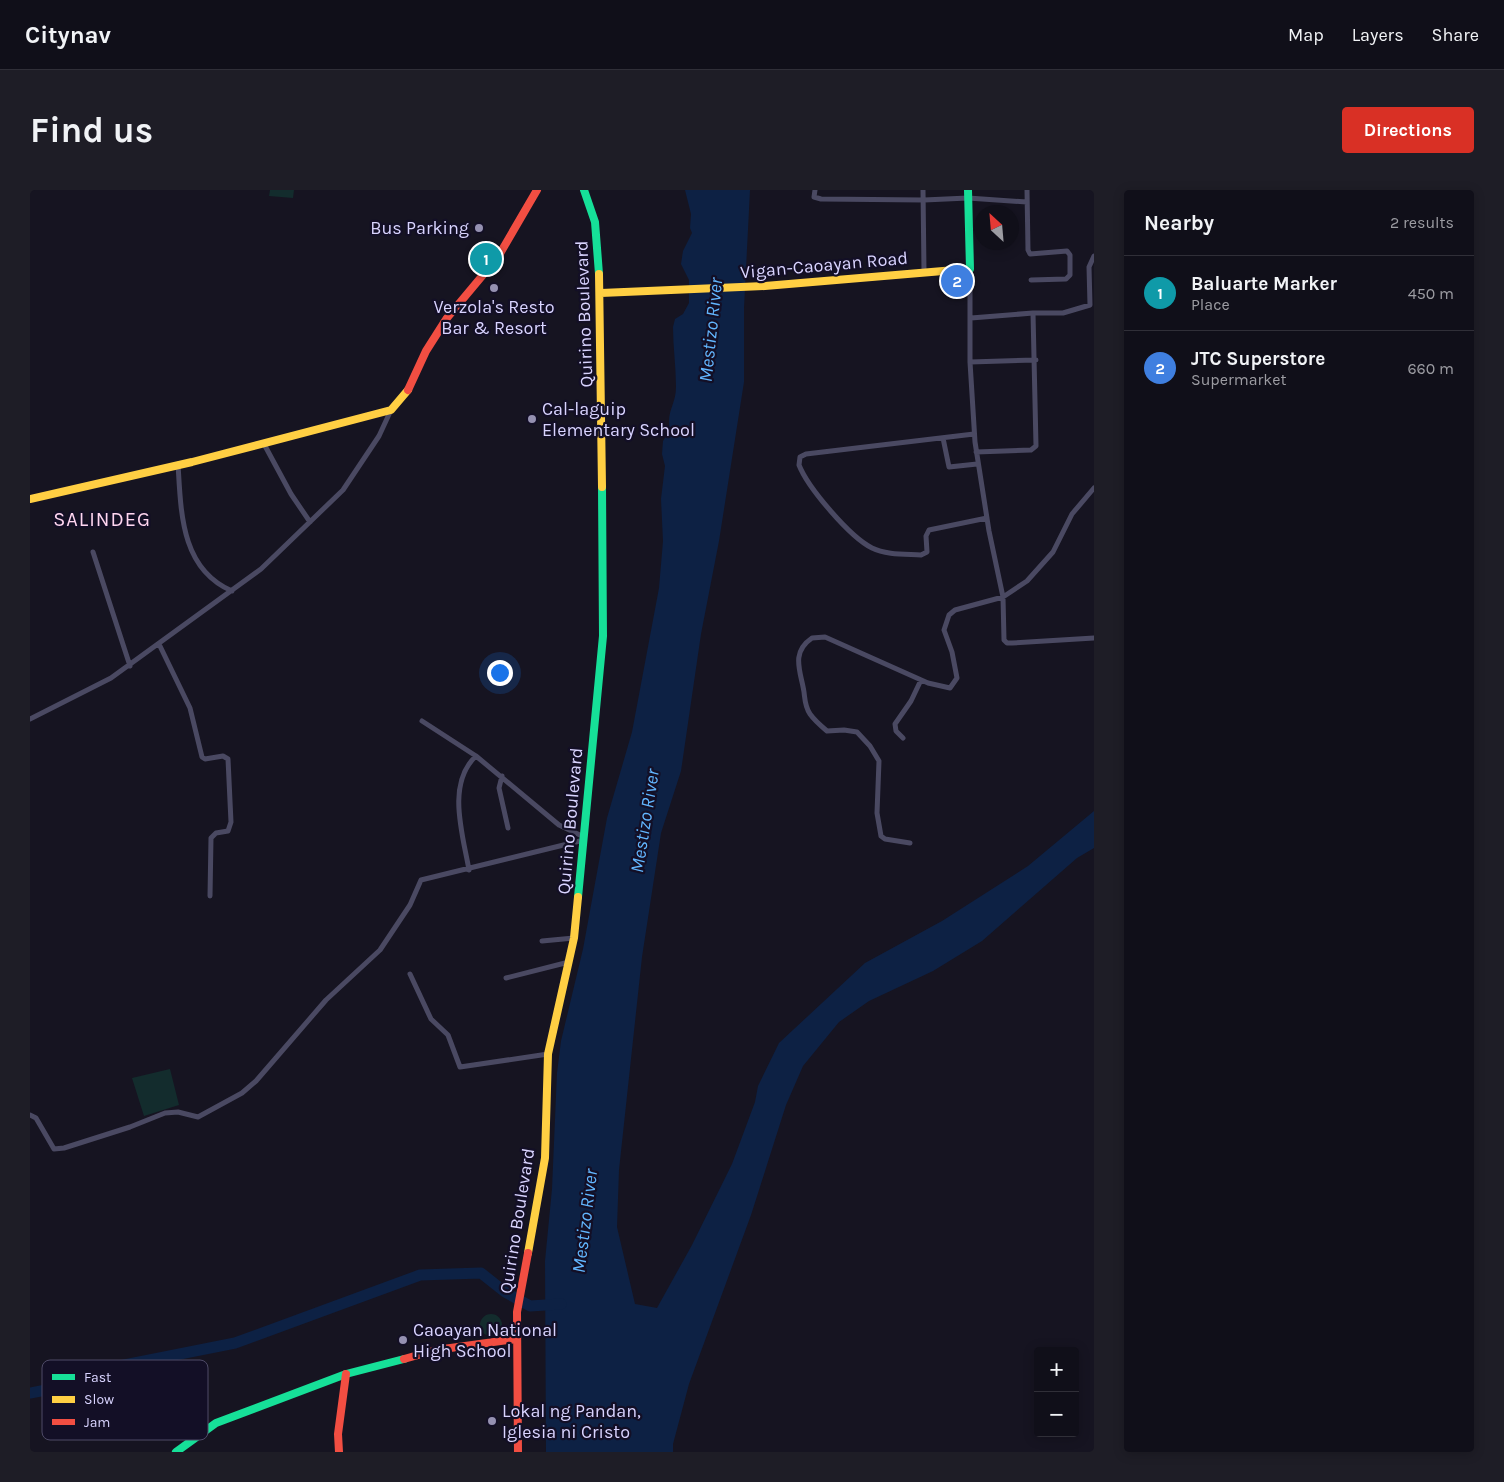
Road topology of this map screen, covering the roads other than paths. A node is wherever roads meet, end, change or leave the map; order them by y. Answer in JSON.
{"nodes":[{"id":1,"x":537,"y":190,"type":"edge"},
{"id":2,"x":584,"y":190,"type":"edge"},
{"id":3,"x":815,"y":190,"type":"edge"},
{"id":4,"x":923,"y":190,"type":"edge"},
{"id":5,"x":1027,"y":190,"type":"edge"},
{"id":6,"x":968,"y":194,"type":"edge"},
{"id":7,"x":924,"y":200,"type":"junction"},
{"id":8,"x":1026,"y":202,"type":"junction"},
{"id":9,"x":1094,"y":256,"type":"edge"},
{"id":10,"x":970,"y":269,"type":"junction"},
{"id":11,"x":924,"y":271,"type":"junction"},
{"id":12,"x":1031,"y":280,"type":"dead end"},
{"id":13,"x":601,"y":293,"type":"junction"},
{"id":14,"x":1092,"y":305,"type":"edge"},
{"id":15,"x":1033,"y":313,"type":"junction"},
{"id":16,"x":971,"y":318,"type":"junction"},
{"id":17,"x":1036,"y":360,"type":"junction"},
{"id":18,"x":970,"y":362,"type":"junction"},
{"id":19,"x":391,"y":410,"type":"junction"},
{"id":20,"x":974,"y":434,"type":"junction"},
{"id":21,"x":944,"y":438,"type":"junction"},
{"id":22,"x":264,"y":444,"type":"junction"},
{"id":23,"x":976,"y":452,"type":"junction"},
{"id":24,"x":178,"y":464,"type":"junction"},
{"id":25,"x":977,"y":464,"type":"junction"},
{"id":26,"x":1094,"y":488,"type":"edge"},
{"id":27,"x":30,"y":499,"type":"edge"},
{"id":28,"x":987,"y":518,"type":"junction"},
{"id":29,"x":310,"y":522,"type":"junction"},
{"id":30,"x":93,"y":552,"type":"dead end"},
{"id":31,"x":232,"y":590,"type":"junction"},
{"id":32,"x":1003,"y":599,"type":"junction"},
{"id":33,"x":1094,"y":638,"type":"edge"},
{"id":34,"x":159,"y":644,"type":"junction"},
{"id":35,"x":130,"y":666,"type":"junction"},
{"id":36,"x":921,"y":680,"type":"junction"},
{"id":37,"x":30,"y":719,"type":"edge"},
{"id":38,"x":422,"y":721,"type":"dead end"},
{"id":39,"x":903,"y":738,"type":"dead end"},
{"id":40,"x":476,"y":756,"type":"junction"},
{"id":41,"x":502,"y":776,"type":"junction"},
{"id":42,"x":508,"y":828,"type":"dead end"},
{"id":43,"x":584,"y":839,"type":"junction"},
{"id":44,"x":910,"y":843,"type":"dead end"},
{"id":45,"x":468,"y":870,"type":"junction"},
{"id":46,"x":210,"y":896,"type":"dead end"},
{"id":47,"x":574,"y":938,"type":"junction"},
{"id":48,"x":542,"y":941,"type":"dead end"},
{"id":49,"x":569,"y":962,"type":"junction"},
{"id":50,"x":410,"y":974,"type":"dead end"},
{"id":51,"x":506,"y":978,"type":"dead end"},
{"id":52,"x":548,"y":1054,"type":"junction"},
{"id":53,"x":30,"y":1115,"type":"edge"},
{"id":54,"x":516,"y":1339,"type":"junction"},
{"id":55,"x":346,"y":1374,"type":"junction"},
{"id":56,"x":208,"y":1428,"type":"edge"},
{"id":57,"x":186,"y":1448,"type":"edge"},
{"id":58,"x":176,"y":1452,"type":"edge"},
{"id":59,"x":339,"y":1452,"type":"edge"},
{"id":60,"x":518,"y":1452,"type":"edge"}],
"edges":[{"from":1,"to":19,"type":"street"},
{"from":2,"to":13,"type":"street","name":"Quirino Boulevard"},
{"from":3,"to":7,"type":"street"},
{"from":4,"to":7,"type":"street"},
{"from":5,"to":8,"type":"street"},
{"from":6,"to":7,"type":"street"},
{"from":6,"to":8,"type":"street"},
{"from":6,"to":10,"type":"street"},
{"from":7,"to":11,"type":"street"},
{"from":8,"to":12,"type":"street"},
{"from":9,"to":14,"type":"street"},
{"from":10,"to":11,"type":"street","name":"Vigan-Caoayan Road"},
{"from":10,"to":16,"type":"street"},
{"from":11,"to":13,"type":"street","name":"Vigan-Caoayan Road"},
{"from":13,"to":43,"type":"street","name":"Quirino Boulevard"},
{"from":14,"to":15,"type":"street"},
{"from":15,"to":16,"type":"street"},
{"from":15,"to":17,"type":"street"},
{"from":16,"to":18,"type":"street"},
{"from":17,"to":18,"type":"street"},
{"from":17,"to":23,"type":"street"},
{"from":18,"to":20,"type":"street"},
{"from":19,"to":22,"type":"street"},
{"from":19,"to":29,"type":"street"},
{"from":20,"to":21,"type":"street"},
{"from":20,"to":23,"type":"street"},
{"from":21,"to":25,"type":"street"},
{"from":21,"to":28,"type":"street"},
{"from":22,"to":24,"type":"street"},
{"from":22,"to":29,"type":"street"},
{"from":23,"to":25,"type":"street"},
{"from":24,"to":27,"type":"street"},
{"from":24,"to":31,"type":"street"},
{"from":25,"to":28,"type":"street"},
{"from":26,"to":32,"type":"street"},
{"from":28,"to":32,"type":"street"},
{"from":29,"to":31,"type":"street"},
{"from":30,"to":35,"type":"street"},
{"from":31,"to":34,"type":"street"},
{"from":32,"to":33,"type":"street"},
{"from":32,"to":36,"type":"street"},
{"from":34,"to":35,"type":"street"},
{"from":34,"to":46,"type":"street"},
{"from":35,"to":37,"type":"street"},
{"from":36,"to":39,"type":"street"},
{"from":36,"to":44,"type":"street"},
{"from":38,"to":40,"type":"street"},
{"from":40,"to":41,"type":"street"},
{"from":40,"to":45,"type":"street"},
{"from":41,"to":42,"type":"street"},
{"from":41,"to":43,"type":"street"},
{"from":43,"to":45,"type":"street"},
{"from":43,"to":47,"type":"street","name":"Quirino Boulevard"},
{"from":45,"to":53,"type":"street"},
{"from":47,"to":48,"type":"street"},
{"from":47,"to":49,"type":"street","name":"Quirino Boulevard"},
{"from":49,"to":51,"type":"street"},
{"from":49,"to":52,"type":"street","name":"Quirino Boulevard"},
{"from":50,"to":52,"type":"street"},
{"from":52,"to":54,"type":"street","name":"Quirino Boulevard"},
{"from":54,"to":55,"type":"street"},
{"from":54,"to":60,"type":"street","name":"Quirino Boulevard"},
{"from":55,"to":56,"type":"street"},
{"from":55,"to":59,"type":"street"},
{"from":57,"to":58,"type":"street"}]}
